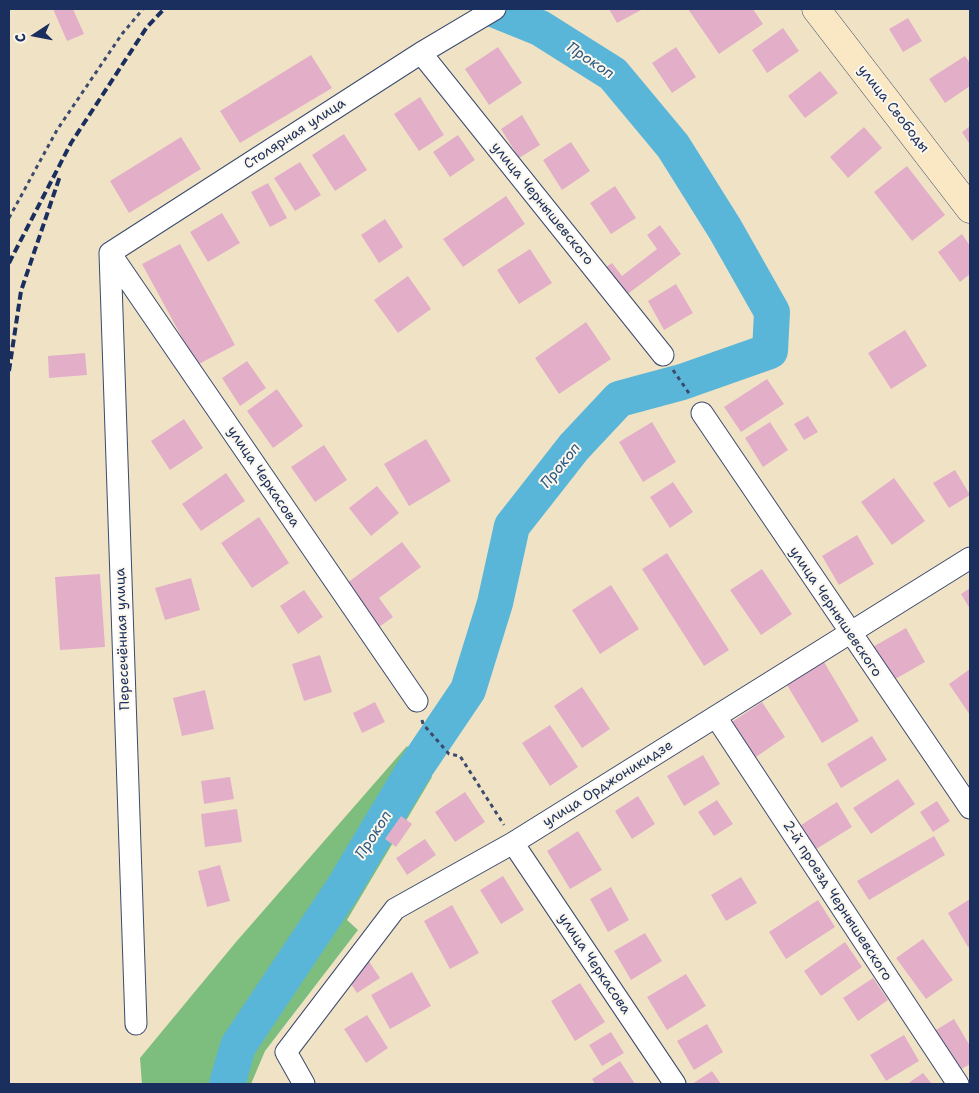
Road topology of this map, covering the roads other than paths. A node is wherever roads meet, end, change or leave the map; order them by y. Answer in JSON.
{"nodes":[{"id":1,"x":816,"y":9,"type":"edge"},
{"id":2,"x":488,"y":12,"type":"edge"},
{"id":3,"x":421,"y":53,"type":"junction"},
{"id":4,"x":970,"y":209,"type":"edge"},
{"id":5,"x":110,"y":253,"type":"junction"},
{"id":6,"x":663,"y":355,"type":"road end"},
{"id":7,"x":702,"y":414,"type":"road end"},
{"id":8,"x":970,"y":558,"type":"edge"},
{"id":9,"x":849,"y":633,"type":"junction"},
{"id":10,"x":417,"y":701,"type":"dead end"},
{"id":11,"x":716,"y":718,"type":"junction"},
{"id":12,"x":970,"y":808,"type":"edge"},
{"id":13,"x":513,"y":843,"type":"junction"},
{"id":14,"x":136,"y":1024,"type":"dead end"},
{"id":15,"x":304,"y":1084,"type":"edge"},
{"id":16,"x":674,"y":1084,"type":"edge"},
{"id":17,"x":958,"y":1084,"type":"edge"}],
"edges":[{"from":1,"to":4,"type":"main road","name":"улица Свободы"},
{"from":2,"to":3,"type":"street","name":"Столярная улица"},
{"from":3,"to":5,"type":"street","name":"Столярная улица"},
{"from":3,"to":6,"type":"street","name":"улица Чернышевского"},
{"from":5,"to":10,"type":"street","name":"улица Черкасова"},
{"from":5,"to":14,"type":"street","name":"Пересечённая улица"},
{"from":7,"to":9,"type":"street","name":"улица Чернышевского"},
{"from":8,"to":9,"type":"street","name":"улица Орджоникидзе"},
{"from":9,"to":11,"type":"street","name":"улица Орджоникидзе"},
{"from":9,"to":12,"type":"street","name":"улица Чернышевского"},
{"from":11,"to":13,"type":"street","name":"улица Орджоникидзе"},
{"from":11,"to":17,"type":"street","name":"2-й проезд Чернышевского"},
{"from":13,"to":15,"type":"street","name":"улица Орджоникидзе"},
{"from":13,"to":16,"type":"street","name":"улица Черкасова"}]}
